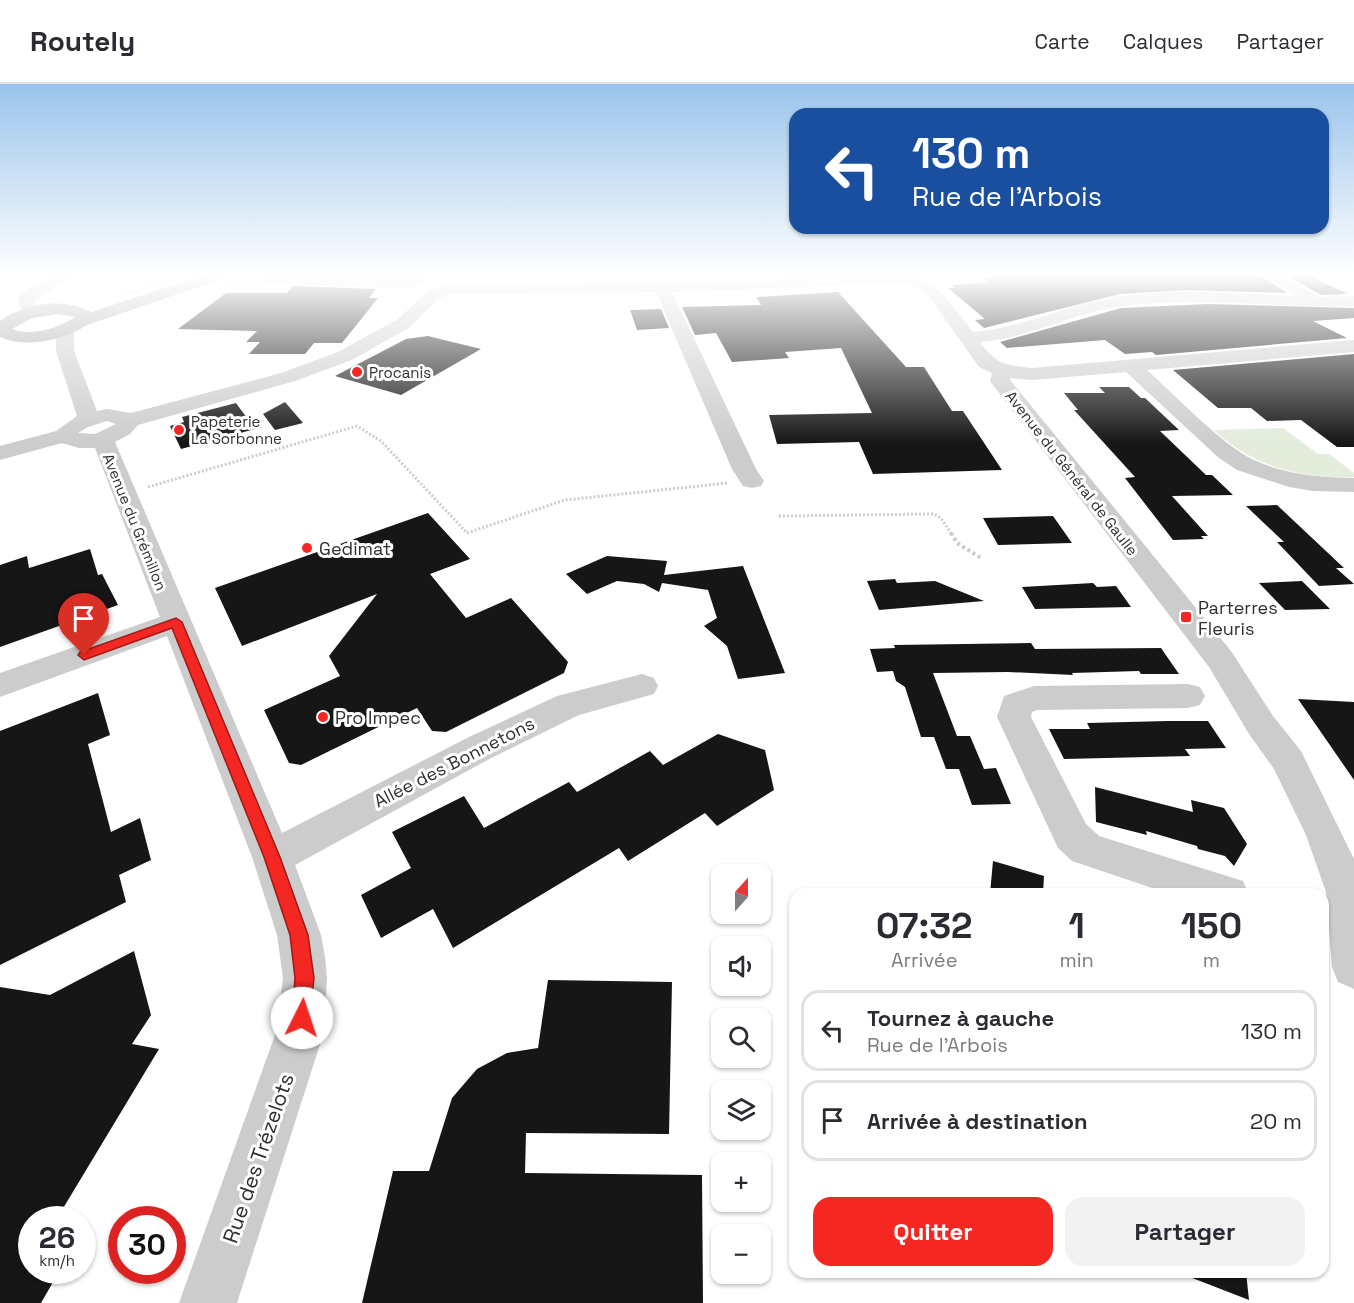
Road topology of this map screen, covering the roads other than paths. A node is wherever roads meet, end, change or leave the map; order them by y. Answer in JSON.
{"nodes":[{"id":1,"x":3,"y":330,"type":"edge"},
{"id":2,"x":65,"y":330,"type":"joint"},
{"id":3,"x":393,"y":330,"type":"edge"},
{"id":4,"x":681,"y":330,"type":"edge"},
{"id":5,"x":963,"y":330,"type":"edge"},
{"id":6,"x":1022,"y":330,"type":"edge"},
{"id":7,"x":1300,"y":334,"type":"dead end"},
{"id":8,"x":37,"y":336,"type":"junction"},
{"id":9,"x":968,"y":338,"type":"junction"},
{"id":10,"x":1354,"y":346,"type":"edge"},
{"id":11,"x":1322,"y":348,"type":"junction"},
{"id":12,"x":65,"y":351,"type":"junction"},
{"id":13,"x":1130,"y":365,"type":"junction"},
{"id":14,"x":1002,"y":371,"type":"junction"},
{"id":15,"x":96,"y":429,"type":"junction"},
{"id":16,"x":0,"y":453,"type":"edge"},
{"id":17,"x":752,"y":481,"type":"road end"},
{"id":18,"x":1354,"y":485,"type":"edge"},
{"id":19,"x":172,"y":614,"type":"junction"},
{"id":20,"x":0,"y":685,"type":"edge"},
{"id":21,"x":642,"y":686,"type":"dead end"},
{"id":22,"x":1188,"y":696,"type":"dead end"},
{"id":23,"x":272,"y":857,"type":"junction"},
{"id":24,"x":1348,"y":881,"type":"edge"},
{"id":25,"x":1164,"y":885,"type":"edge"},
{"id":26,"x":1185,"y":888,"type":"edge"},
{"id":27,"x":1342,"y":939,"type":"edge"},
{"id":28,"x":208,"y":1303,"type":"edge"}],
"edges":[{"from":1,"to":8,"type":"main road"},
{"from":2,"to":8,"type":"main road"},
{"from":2,"to":12,"type":"street","name":"Avenue du Grémillon"},
{"from":3,"to":15,"type":"street"},
{"from":4,"to":17,"type":"street"},
{"from":5,"to":9,"type":"street","name":"Avenue du Général de Gaulle"},
{"from":6,"to":9,"type":"street"},
{"from":7,"to":11,"type":"street"},
{"from":8,"to":12,"type":"street"},
{"from":9,"to":14,"type":"street","name":"Avenue du Général de Gaulle"},
{"from":10,"to":11,"type":"street"},
{"from":11,"to":13,"type":"street"},
{"from":12,"to":15,"type":"street","name":"Avenue du Grémillon"},
{"from":13,"to":14,"type":"street"},
{"from":13,"to":18,"type":"street"},
{"from":14,"to":24,"type":"street","name":"Avenue du Général de Gaulle"},
{"from":15,"to":16,"type":"street"},
{"from":15,"to":19,"type":"street","name":"Avenue du Grémillon"},
{"from":19,"to":20,"type":"street"},
{"from":19,"to":23,"type":"street","name":"Rue des Trézelots"},
{"from":21,"to":23,"type":"street","name":"Allée des Bonnetons"},
{"from":22,"to":25,"type":"street"},
{"from":23,"to":28,"type":"street","name":"Rue des Trézelots"},
{"from":24,"to":27,"type":"street"},
{"from":25,"to":26,"type":"street"}]}
